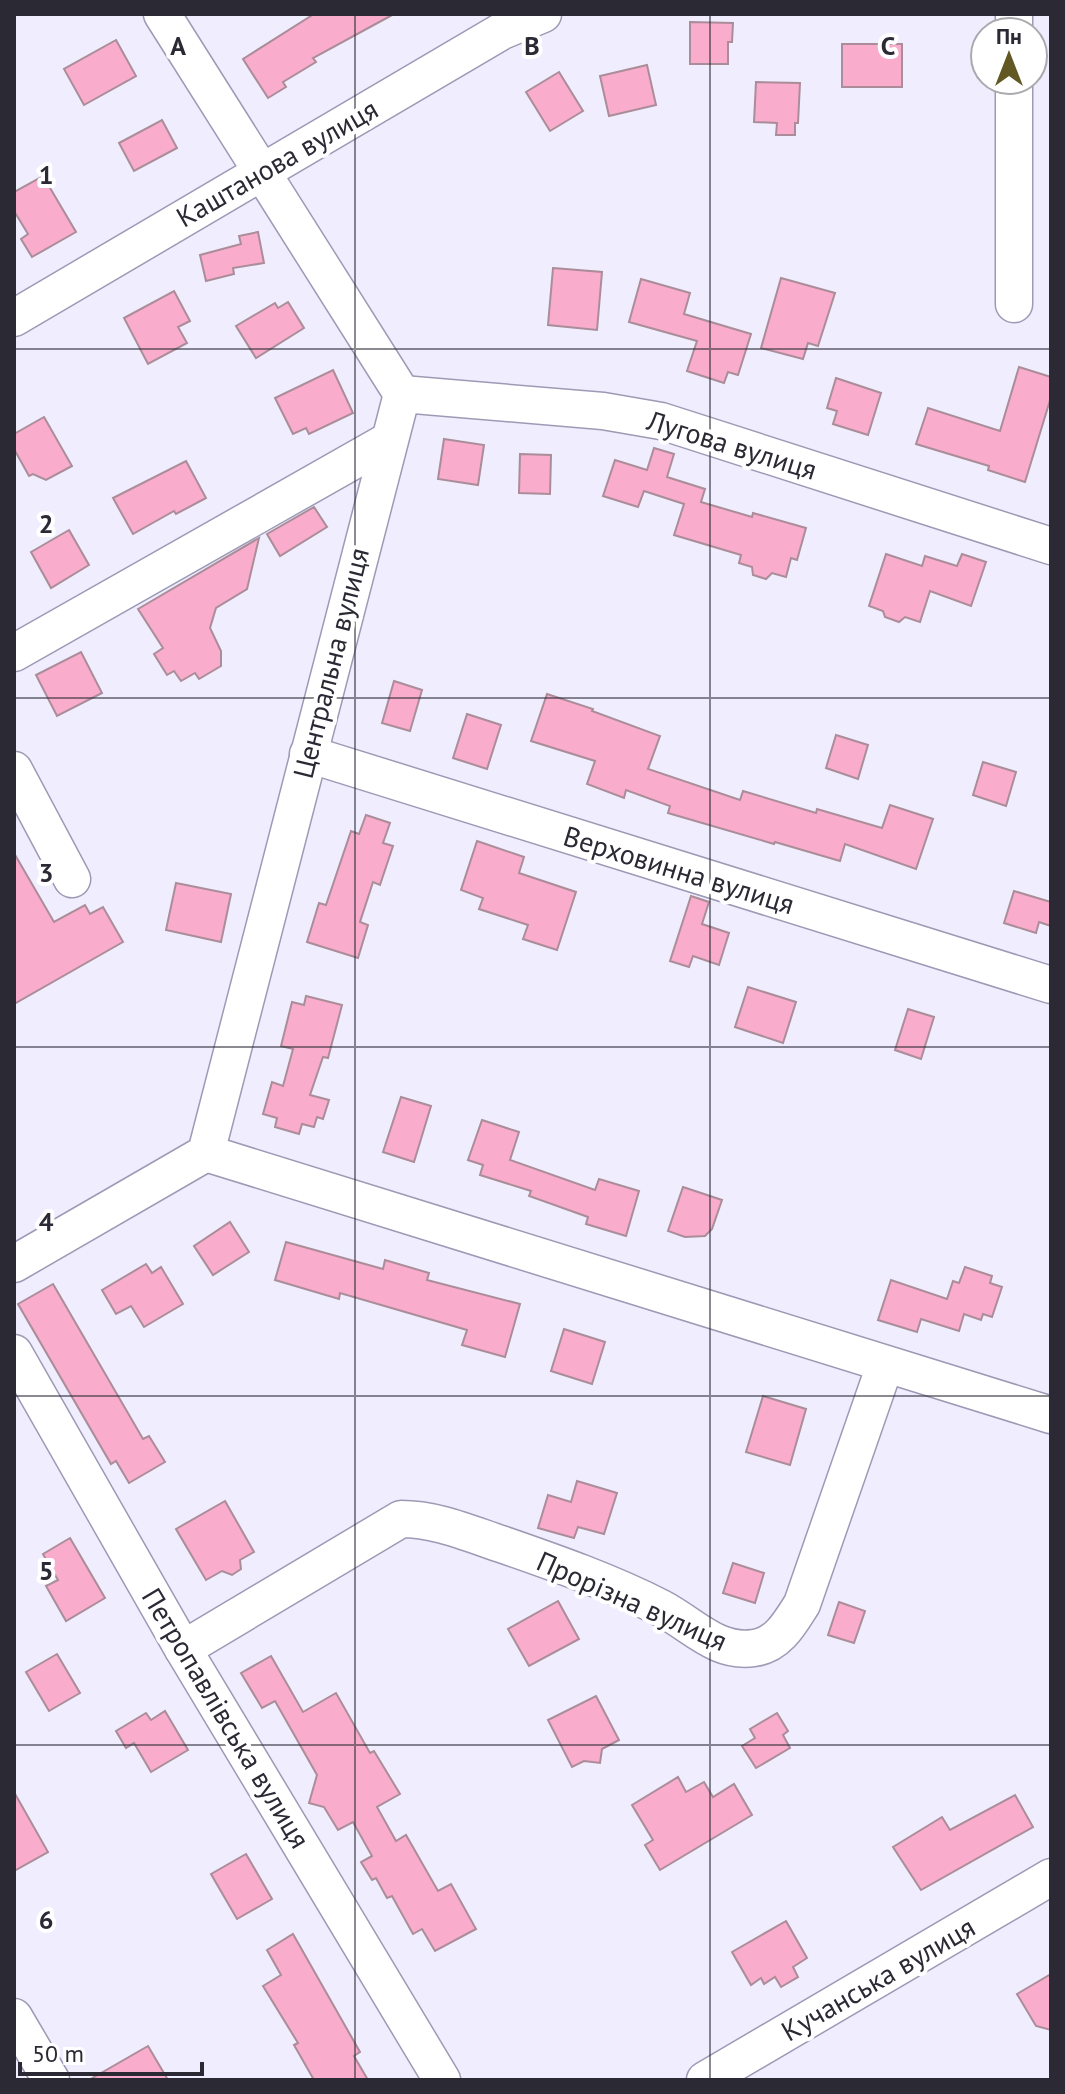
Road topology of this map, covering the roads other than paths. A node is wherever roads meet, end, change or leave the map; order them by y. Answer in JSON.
{"nodes":[{"id":1,"x":162,"y":14,"type":"edge"},
{"id":2,"x":543,"y":14,"type":"edge"},
{"id":3,"x":1014,"y":96,"type":"edge"},
{"id":4,"x":262,"y":171,"type":"junction"},
{"id":5,"x":1014,"y":304,"type":"dead end"},
{"id":6,"x":14,"y":318,"type":"edge"},
{"id":7,"x":402,"y":394,"type":"junction"},
{"id":8,"x":388,"y":441,"type":"junction"},
{"id":9,"x":1051,"y":546,"type":"edge"},
{"id":10,"x":14,"y":653,"type":"edge"},
{"id":11,"x":308,"y":754,"type":"junction"},
{"id":12,"x":14,"y":770,"type":"edge"},
{"id":13,"x":72,"y":879,"type":"dead end"},
{"id":14,"x":1051,"y":985,"type":"edge"},
{"id":15,"x":206,"y":1153,"type":"junction"},
{"id":16,"x":14,"y":1264,"type":"edge"},
{"id":17,"x":14,"y":1353,"type":"edge"},
{"id":18,"x":885,"y":1365,"type":"junction"},
{"id":19,"x":1051,"y":1415,"type":"edge"},
{"id":20,"x":183,"y":1649,"type":"junction"},
{"id":21,"x":1051,"y":1877,"type":"edge"},
{"id":22,"x":14,"y":2017,"type":"edge"},
{"id":23,"x":51,"y":2080,"type":"edge"},
{"id":24,"x":442,"y":2080,"type":"edge"},
{"id":25,"x":705,"y":2080,"type":"edge"}],
"edges":[{"from":1,"to":4,"type":"street"},
{"from":2,"to":4,"type":"street","name":"Каштанова вулиця"},
{"from":3,"to":5,"type":"street"},
{"from":4,"to":6,"type":"street","name":"Каштанова вулиця"},
{"from":4,"to":7,"type":"street"},
{"from":7,"to":8,"type":"street","name":"Центральна вулиця"},
{"from":7,"to":9,"type":"street","name":"Лугова вулиця"},
{"from":8,"to":10,"type":"street"},
{"from":8,"to":11,"type":"street","name":"Центральна вулиця"},
{"from":11,"to":14,"type":"street","name":"Верховинна вулиця"},
{"from":11,"to":15,"type":"street","name":"Центральна вулиця"},
{"from":12,"to":13,"type":"street"},
{"from":15,"to":16,"type":"street"},
{"from":15,"to":18,"type":"street"},
{"from":17,"to":20,"type":"street","name":"Петропавлівська вулиця"},
{"from":18,"to":19,"type":"street"},
{"from":18,"to":20,"type":"street","name":"Прорізна вулиця"},
{"from":20,"to":24,"type":"street","name":"Петропавлівська вулиця"},
{"from":21,"to":25,"type":"street","name":"Кучанська вулиця"},
{"from":22,"to":23,"type":"street"}]}
